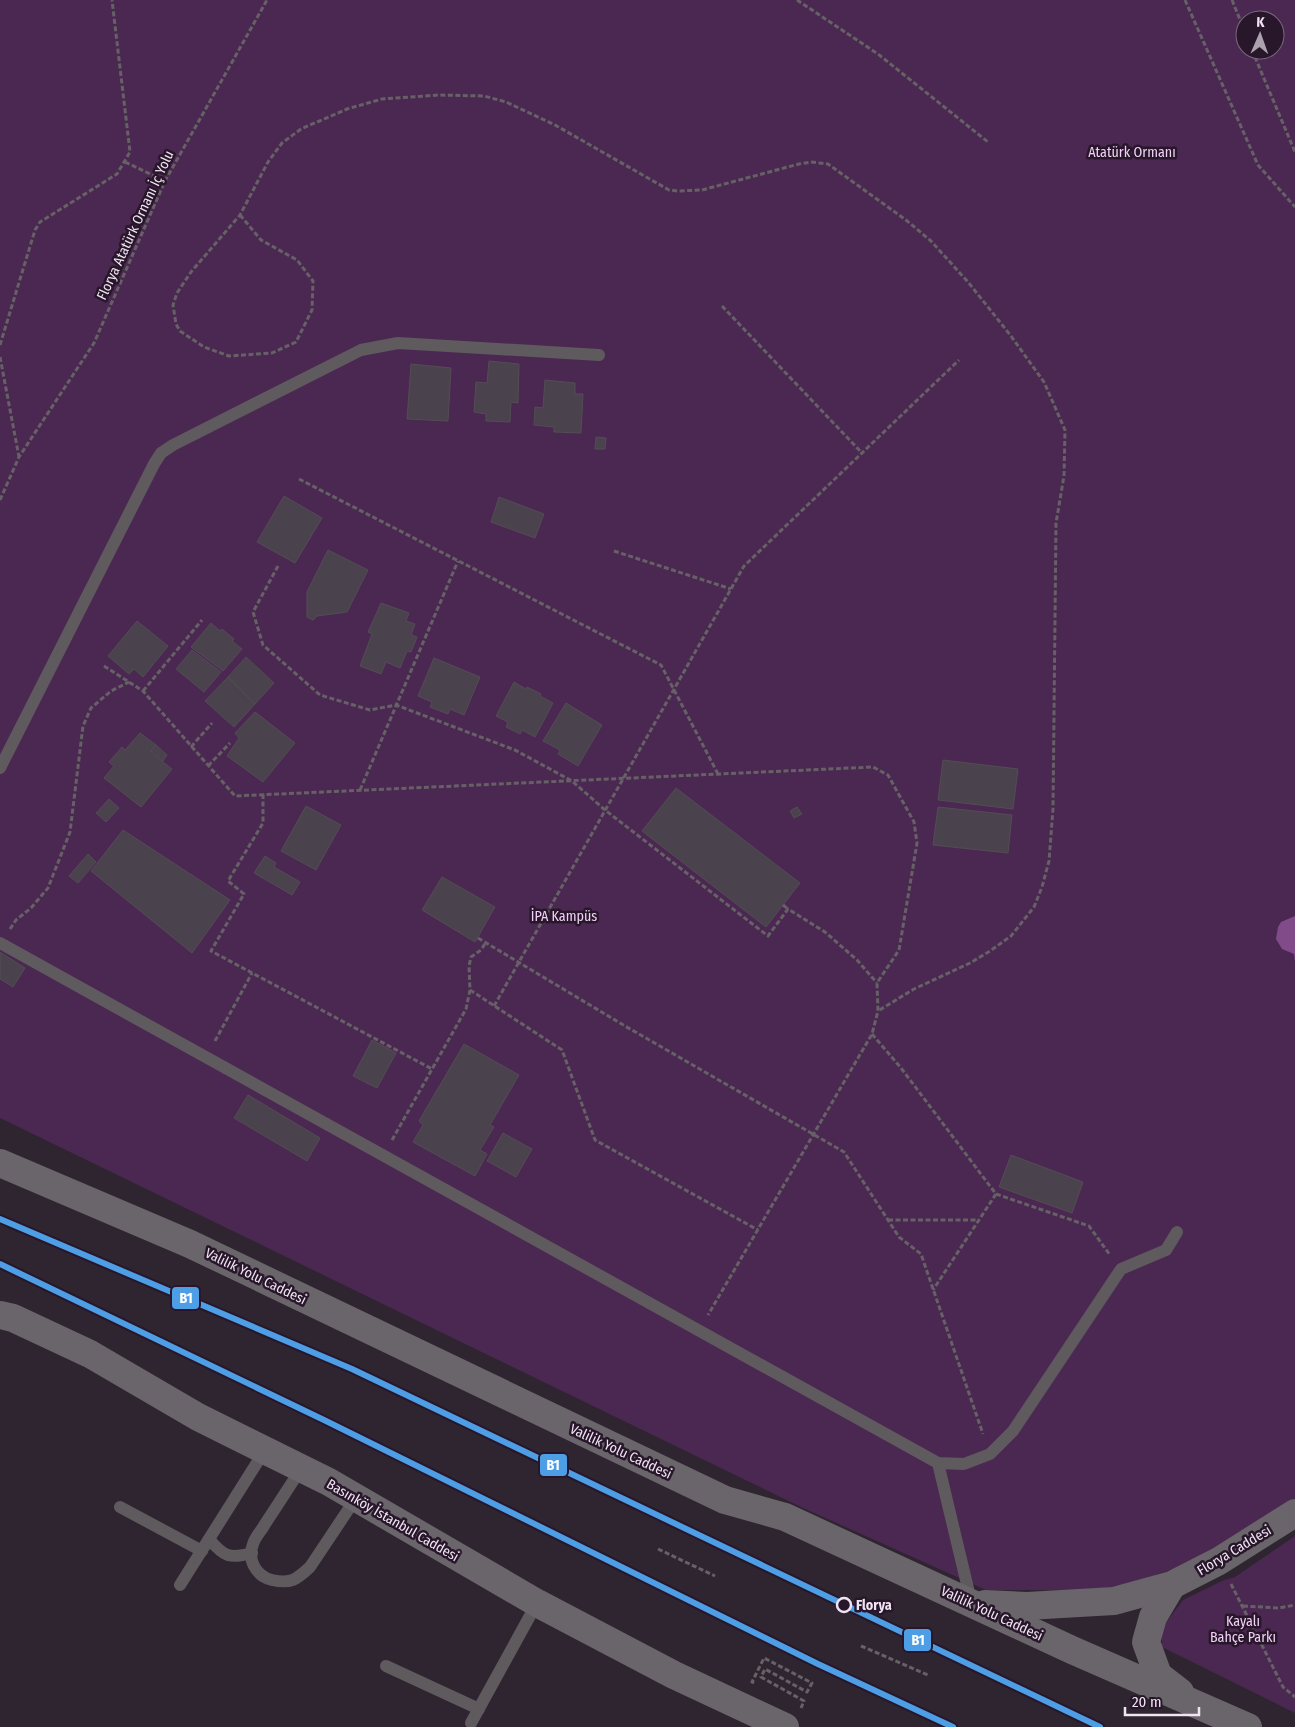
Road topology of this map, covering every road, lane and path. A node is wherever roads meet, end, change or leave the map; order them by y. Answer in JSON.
{"nodes":[{"id":1,"x":112,"y":0,"type":"edge"},
{"id":2,"x":267,"y":0,"type":"edge"},
{"id":3,"x":797,"y":0,"type":"edge"},
{"id":4,"x":1185,"y":0,"type":"edge"},
{"id":5,"x":1256,"y":60,"type":"edge"},
{"id":6,"x":988,"y":142,"type":"dead end"},
{"id":7,"x":1295,"y":152,"type":"edge"},
{"id":8,"x":125,"y":162,"type":"junction"},
{"id":9,"x":165,"y":181,"type":"junction"},
{"id":10,"x":1295,"y":207,"type":"edge"},
{"id":11,"x":240,"y":215,"type":"junction"},
{"id":12,"x":722,"y":306,"type":"dead end"},
{"id":13,"x":0,"y":345,"type":"edge"},
{"id":14,"x":599,"y":355,"type":"dead end"},
{"id":15,"x":0,"y":357,"type":"edge"},
{"id":16,"x":959,"y":360,"type":"dead end"},
{"id":17,"x":862,"y":453,"type":"junction"},
{"id":18,"x":19,"y":458,"type":"junction"},
{"id":19,"x":299,"y":479,"type":"dead end"},
{"id":20,"x":0,"y":500,"type":"edge"},
{"id":21,"x":614,"y":551,"type":"dead end"},
{"id":22,"x":458,"y":561,"type":"junction"},
{"id":23,"x":278,"y":566,"type":"dead end"},
{"id":24,"x":731,"y":589,"type":"junction"},
{"id":25,"x":202,"y":620,"type":"dead end"},
{"id":26,"x":104,"y":666,"type":"dead end"},
{"id":27,"x":129,"y":682,"type":"junction"},
{"id":28,"x":674,"y":690,"type":"junction"},
{"id":29,"x":143,"y":691,"type":"junction"},
{"id":30,"x":396,"y":705,"type":"junction"},
{"id":31,"x":212,"y":723,"type":"dead end"},
{"id":32,"x":230,"y":743,"type":"dead end"},
{"id":33,"x":191,"y":747,"type":"junction"},
{"id":34,"x":208,"y":766,"type":"junction"},
{"id":35,"x":0,"y":768,"type":"edge"},
{"id":36,"x":718,"y":774,"type":"junction"},
{"id":37,"x":624,"y":778,"type":"junction"},
{"id":38,"x":572,"y":781,"type":"junction"},
{"id":39,"x":360,"y":790,"type":"junction"},
{"id":40,"x":263,"y":794,"type":"junction"},
{"id":41,"x":605,"y":810,"type":"junction"},
{"id":42,"x":783,"y":905,"type":"dead end"},
{"id":43,"x":788,"y":909,"type":"junction"},
{"id":44,"x":478,"y":938,"type":"dead end"},
{"id":45,"x":3,"y":939,"type":"edge"},
{"id":46,"x":486,"y":942,"type":"junction"},
{"id":47,"x":519,"y":962,"type":"junction"},
{"id":48,"x":252,"y":974,"type":"junction"},
{"id":49,"x":877,"y":983,"type":"junction"},
{"id":50,"x":470,"y":990,"type":"junction"},
{"id":51,"x":494,"y":1006,"type":"junction"},
{"id":52,"x":878,"y":1011,"type":"junction"},
{"id":53,"x":872,"y":1034,"type":"junction"},
{"id":54,"x":207,"y":1058,"type":"junction"},
{"id":55,"x":432,"y":1070,"type":"junction"},
{"id":56,"x":814,"y":1134,"type":"junction"},
{"id":57,"x":383,"y":1156,"type":"junction"},
{"id":58,"x":0,"y":1163,"type":"edge"},
{"id":59,"x":996,"y":1194,"type":"junction"},
{"id":60,"x":888,"y":1220,"type":"junction"},
{"id":61,"x":979,"y":1220,"type":"junction"},
{"id":62,"x":758,"y":1230,"type":"junction"},
{"id":63,"x":1178,"y":1232,"type":"dead end"},
{"id":64,"x":1121,"y":1269,"type":"junction"},
{"id":65,"x":933,"y":1290,"type":"junction"},
{"id":66,"x":0,"y":1314,"type":"edge"},
{"id":67,"x":699,"y":1330,"type":"junction"},
{"id":68,"x":265,"y":1450,"type":"junction"},
{"id":69,"x":990,"y":1454,"type":"junction"},
{"id":70,"x":938,"y":1463,"type":"junction"},
{"id":71,"x":301,"y":1469,"type":"junction"},
{"id":72,"x":356,"y":1498,"type":"junction"},
{"id":73,"x":120,"y":1507,"type":"dead end"},
{"id":74,"x":1295,"y":1513,"type":"edge"},
{"id":75,"x":209,"y":1539,"type":"junction"},
{"id":76,"x":658,"y":1549,"type":"dead end"},
{"id":77,"x":202,"y":1551,"type":"junction"},
{"id":78,"x":252,"y":1553,"type":"junction"},
{"id":79,"x":1220,"y":1561,"type":"junction"},
{"id":80,"x":715,"y":1576,"type":"dead end"},
{"id":81,"x":180,"y":1585,"type":"dead end"},
{"id":82,"x":1172,"y":1585,"type":"junction"},
{"id":83,"x":537,"y":1603,"type":"junction"},
{"id":84,"x":971,"y":1604,"type":"junction"},
{"id":85,"x":1295,"y":1605,"type":"edge"},
{"id":86,"x":1242,"y":1606,"type":"junction"},
{"id":87,"x":861,"y":1646,"type":"dead end"},
{"id":88,"x":386,"y":1666,"type":"dead end"},
{"id":89,"x":928,"y":1676,"type":"dead end"},
{"id":90,"x":752,"y":1682,"type":"dead end"},
{"id":91,"x":1295,"y":1697,"type":"edge"},
{"id":92,"x":1197,"y":1704,"type":"junction"},
{"id":93,"x":479,"y":1709,"type":"junction"},
{"id":94,"x":789,"y":1716,"type":"edge"},
{"id":95,"x":472,"y":1723,"type":"dead end"},
{"id":96,"x":1248,"y":1727,"type":"edge"}],
"edges":[{"from":1,"to":8,"type":"path"},
{"from":2,"to":9,"type":"path","name":"Florya Atatürk Ornanı İç Yolu"},
{"from":3,"to":6,"type":"path"},
{"from":4,"to":10,"type":"path"},
{"from":5,"to":7,"type":"path"},
{"from":8,"to":9,"type":"path"},
{"from":8,"to":13,"type":"path"},
{"from":9,"to":18,"type":"path","name":"Florya Atatürk Ornanı İç Yolu"},
{"from":11,"to":11,"type":"path"},
{"from":11,"to":52,"type":"path"},
{"from":12,"to":17,"type":"path"},
{"from":14,"to":35,"type":"lane"},
{"from":15,"to":18,"type":"path"},
{"from":16,"to":17,"type":"path"},
{"from":17,"to":24,"type":"path"},
{"from":18,"to":20,"type":"path","name":"Florya Atatürk Ornanı İç Yolu"},
{"from":19,"to":22,"type":"path"},
{"from":21,"to":24,"type":"path"},
{"from":22,"to":28,"type":"path"},
{"from":22,"to":30,"type":"path"},
{"from":23,"to":30,"type":"path"},
{"from":24,"to":28,"type":"path"},
{"from":25,"to":29,"type":"path"},
{"from":26,"to":27,"type":"path"},
{"from":27,"to":29,"type":"path"},
{"from":27,"to":45,"type":"path"},
{"from":28,"to":36,"type":"path"},
{"from":28,"to":37,"type":"path"},
{"from":29,"to":33,"type":"path"},
{"from":30,"to":38,"type":"path"},
{"from":30,"to":39,"type":"path"},
{"from":31,"to":33,"type":"path"},
{"from":32,"to":34,"type":"path"},
{"from":33,"to":34,"type":"path"},
{"from":34,"to":40,"type":"path"},
{"from":36,"to":37,"type":"path"},
{"from":36,"to":49,"type":"path"},
{"from":37,"to":38,"type":"path"},
{"from":37,"to":41,"type":"path"},
{"from":38,"to":39,"type":"path"},
{"from":38,"to":41,"type":"path"},
{"from":39,"to":40,"type":"path"},
{"from":40,"to":48,"type":"path"},
{"from":41,"to":43,"type":"path"},
{"from":41,"to":47,"type":"path"},
{"from":42,"to":43,"type":"path"},
{"from":43,"to":49,"type":"path"},
{"from":44,"to":46,"type":"path"},
{"from":45,"to":54,"type":"lane"},
{"from":46,"to":47,"type":"path"},
{"from":46,"to":50,"type":"path"},
{"from":47,"to":51,"type":"path"},
{"from":47,"to":56,"type":"path"},
{"from":48,"to":54,"type":"path"},
{"from":48,"to":55,"type":"path"},
{"from":49,"to":52,"type":"path"},
{"from":50,"to":51,"type":"path"},
{"from":50,"to":55,"type":"path"},
{"from":51,"to":62,"type":"path"},
{"from":52,"to":53,"type":"path"},
{"from":53,"to":56,"type":"path"},
{"from":53,"to":59,"type":"path"},
{"from":54,"to":57,"type":"lane"},
{"from":55,"to":57,"type":"path"},
{"from":56,"to":60,"type":"path"},
{"from":56,"to":62,"type":"path"},
{"from":57,"to":67,"type":"lane"},
{"from":58,"to":84,"type":"main road","name":"Valilik Yolu Caddesi"},
{"from":59,"to":61,"type":"path"},
{"from":59,"to":64,"type":"path"},
{"from":60,"to":61,"type":"path"},
{"from":60,"to":65,"type":"path"},
{"from":61,"to":65,"type":"path"},
{"from":62,"to":67,"type":"path"},
{"from":63,"to":64,"type":"lane"},
{"from":64,"to":69,"type":"lane"},
{"from":65,"to":69,"type":"path"},
{"from":66,"to":68,"type":"main road","name":"Basınköy İstanbul Caddesi"},
{"from":67,"to":70,"type":"lane"},
{"from":68,"to":71,"type":"main road","name":"Basınköy İstanbul Caddesi"},
{"from":68,"to":75,"type":"lane"},
{"from":69,"to":70,"type":"lane"},
{"from":70,"to":84,"type":"lane"},
{"from":71,"to":72,"type":"main road","name":"Basınköy İstanbul Caddesi"},
{"from":71,"to":78,"type":"lane"},
{"from":72,"to":78,"type":"lane"},
{"from":72,"to":83,"type":"main road","name":"Basınköy İstanbul Caddesi"},
{"from":73,"to":77,"type":"lane"},
{"from":74,"to":79,"type":"main road","name":"Florya Caddesi"},
{"from":75,"to":77,"type":"lane"},
{"from":75,"to":78,"type":"lane"},
{"from":76,"to":80,"type":"path"},
{"from":77,"to":81,"type":"lane"},
{"from":79,"to":82,"type":"main road","name":"Florya Caddesi"},
{"from":79,"to":86,"type":"path"},
{"from":82,"to":84,"type":"main road","name":"Florya Caddesi"},
{"from":82,"to":92,"type":"main road"},
{"from":83,"to":93,"type":"lane"},
{"from":83,"to":94,"type":"main road","name":"Basınköy İstanbul Caddesi"},
{"from":84,"to":92,"type":"main road","name":"Valilik Yolu Caddesi"},
{"from":85,"to":86,"type":"path"},
{"from":86,"to":91,"type":"path"},
{"from":87,"to":89,"type":"path"},
{"from":88,"to":93,"type":"lane"},
{"from":90,"to":94,"type":"path"},
{"from":92,"to":96,"type":"main road","name":"Valilik Yolu Caddesi"},
{"from":93,"to":95,"type":"lane"}]}
